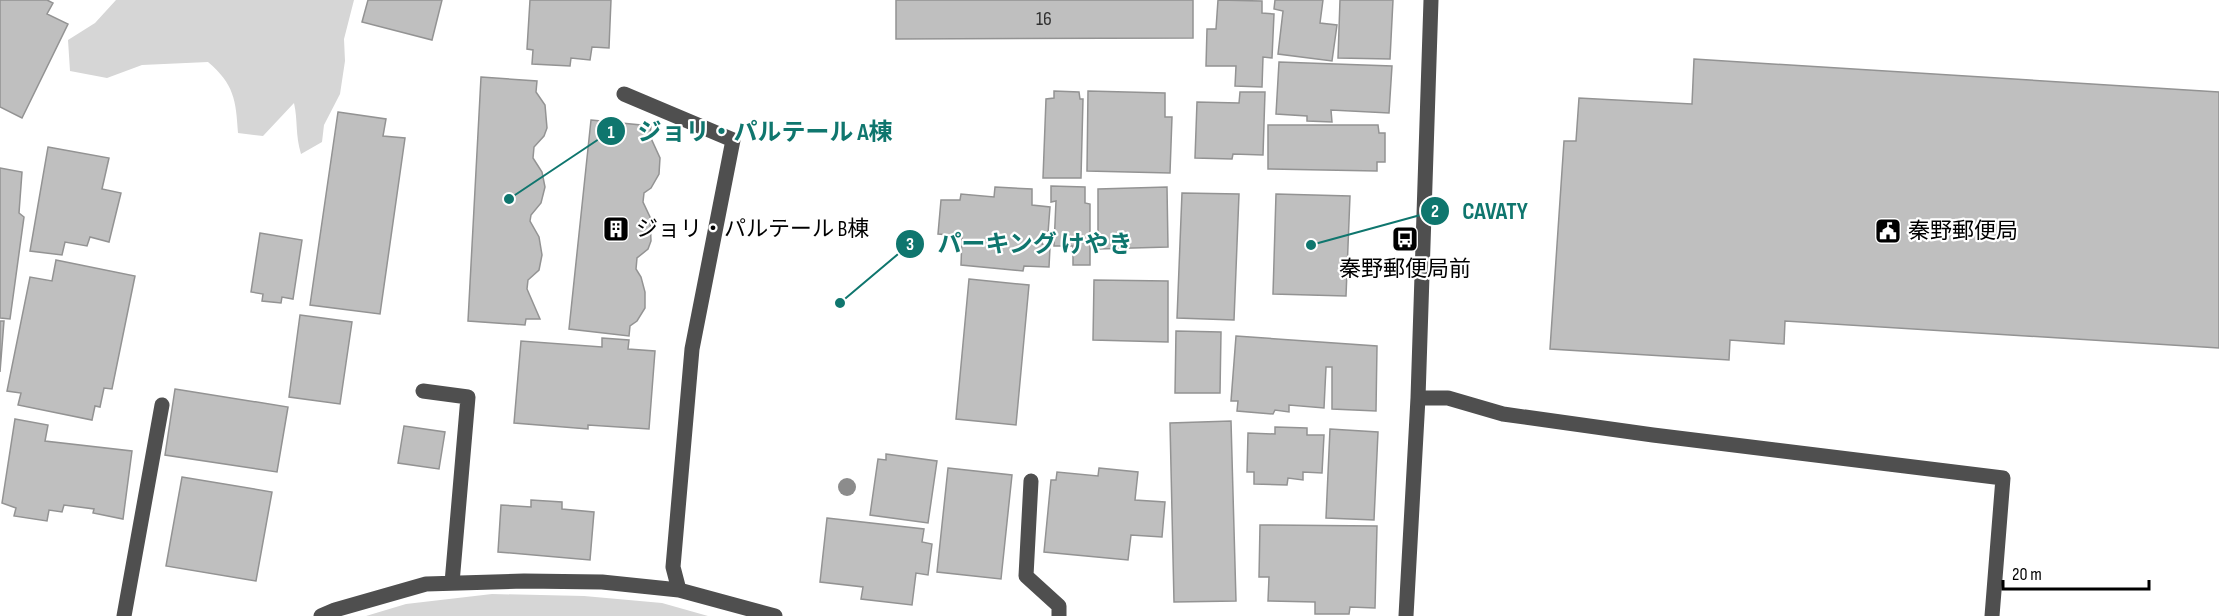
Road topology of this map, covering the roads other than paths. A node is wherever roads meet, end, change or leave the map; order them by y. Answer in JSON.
{"nodes":[{"id":1,"x":1431,"y":0,"type":"edge"},
{"id":2,"x":624,"y":94,"type":"dead end"},
{"id":3,"x":423,"y":391,"type":"dead end"},
{"id":4,"x":1418,"y":398,"type":"junction"},
{"id":5,"x":162,"y":405,"type":"dead end"},
{"id":6,"x":1031,"y":481,"type":"dead end"},
{"id":7,"x":452,"y":583,"type":"junction"},
{"id":8,"x":679,"y":590,"type":"junction"},
{"id":9,"x":124,"y":616,"type":"edge"},
{"id":10,"x":321,"y":616,"type":"edge"},
{"id":11,"x":775,"y":616,"type":"edge"},
{"id":12,"x":1059,"y":616,"type":"edge"},
{"id":13,"x":1406,"y":616,"type":"edge"},
{"id":14,"x":1992,"y":616,"type":"edge"}],
"edges":[{"from":1,"to":4,"type":"street"},
{"from":2,"to":8,"type":"street"},
{"from":3,"to":7,"type":"street"},
{"from":4,"to":13,"type":"street"},
{"from":4,"to":14,"type":"street"},
{"from":5,"to":9,"type":"street"},
{"from":6,"to":12,"type":"street"},
{"from":7,"to":8,"type":"street"},
{"from":7,"to":10,"type":"street"},
{"from":8,"to":11,"type":"street"}]}
